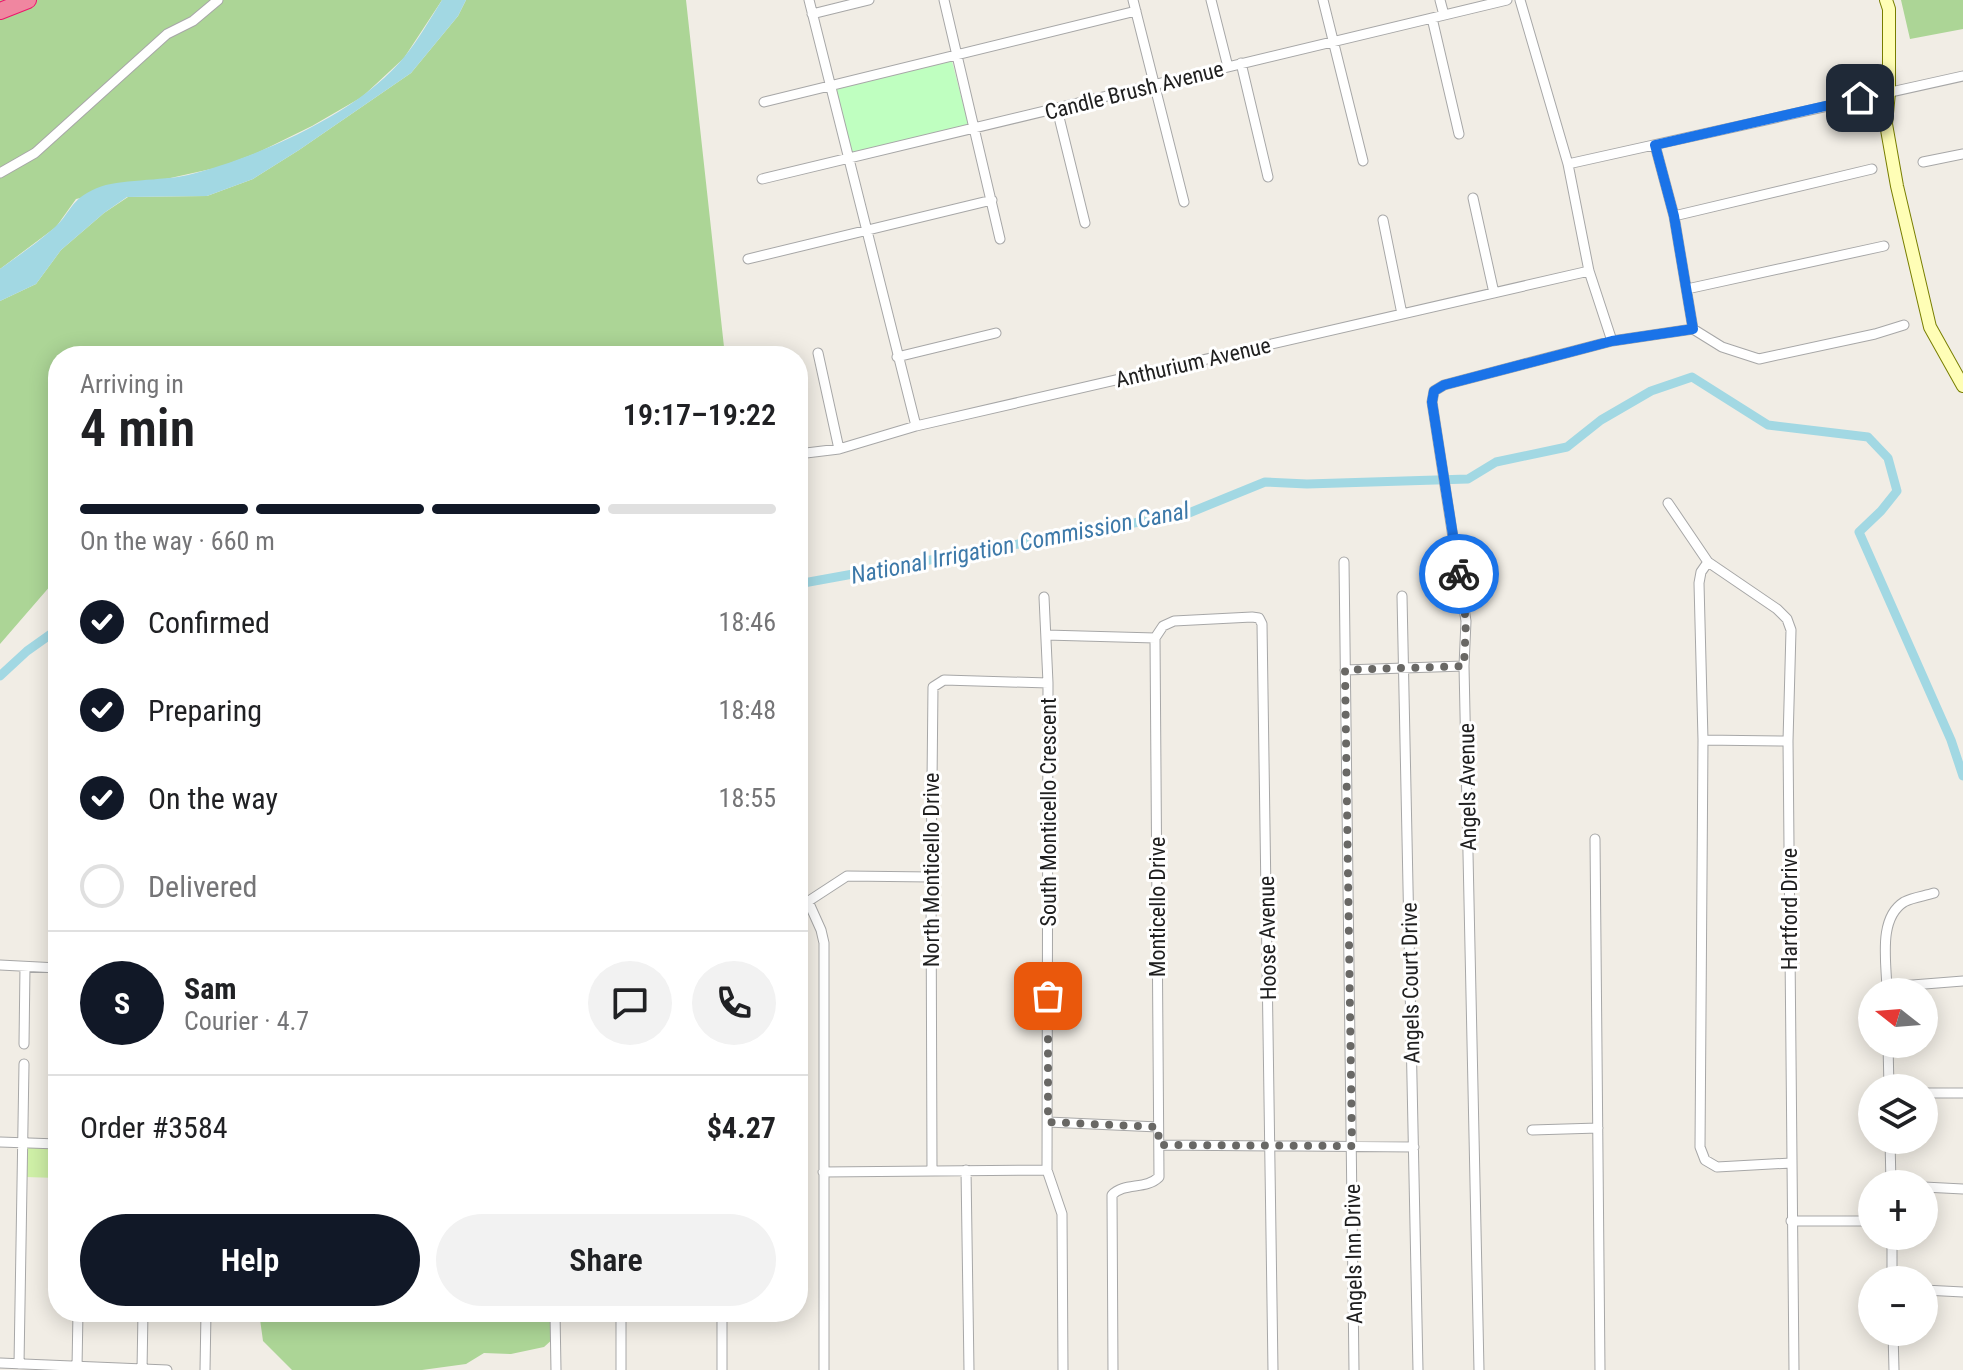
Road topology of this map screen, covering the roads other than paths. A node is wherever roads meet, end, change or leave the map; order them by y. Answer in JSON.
{"nodes":[{"id":1,"x":28,"y":0,"type":"edge"},
{"id":2,"x":218,"y":0,"type":"edge"},
{"id":3,"x":809,"y":0,"type":"edge"},
{"id":4,"x":869,"y":0,"type":"edge"},
{"id":5,"x":944,"y":0,"type":"edge"},
{"id":6,"x":1133,"y":0,"type":"edge"},
{"id":7,"x":1211,"y":0,"type":"edge"},
{"id":8,"x":1323,"y":0,"type":"edge"},
{"id":9,"x":1440,"y":0,"type":"edge"},
{"id":10,"x":1507,"y":0,"type":"edge"},
{"id":11,"x":1520,"y":0,"type":"edge"},
{"id":12,"x":1886,"y":0,"type":"edge"},
{"id":13,"x":0,"y":11,"type":"edge"},
{"id":14,"x":1136,"y":11,"type":"junction"},
{"id":15,"x":812,"y":14,"type":"junction"},
{"id":16,"x":1444,"y":15,"type":"junction"},
{"id":17,"x":1432,"y":18,"type":"junction"},
{"id":18,"x":1334,"y":42,"type":"junction"},
{"id":19,"x":956,"y":54,"type":"junction"},
{"id":20,"x":1241,"y":63,"type":"junction"},
{"id":21,"x":1228,"y":67,"type":"junction"},
{"id":22,"x":1963,"y":76,"type":"edge"},
{"id":23,"x":830,"y":84,"type":"junction"},
{"id":24,"x":1155,"y":84,"type":"junction"},
{"id":25,"x":1889,"y":92,"type":"junction"},
{"id":26,"x":764,"y":102,"type":"dead end"},
{"id":27,"x":1057,"y":109,"type":"junction"},
{"id":28,"x":975,"y":128,"type":"junction"},
{"id":29,"x":1459,"y":134,"type":"dead end"},
{"id":30,"x":1655,"y":145,"type":"junction"},
{"id":31,"x":1963,"y":154,"type":"edge"},
{"id":32,"x":849,"y":158,"type":"junction"},
{"id":33,"x":1363,"y":161,"type":"dead end"},
{"id":34,"x":1923,"y":162,"type":"dead end"},
{"id":35,"x":1568,"y":164,"type":"junction"},
{"id":36,"x":1872,"y":169,"type":"dead end"},
{"id":37,"x":0,"y":173,"type":"edge"},
{"id":38,"x":1268,"y":177,"type":"dead end"},
{"id":39,"x":762,"y":179,"type":"dead end"},
{"id":40,"x":1473,"y":198,"type":"dead end"},
{"id":41,"x":992,"y":200,"type":"junction"},
{"id":42,"x":1184,"y":202,"type":"dead end"},
{"id":43,"x":1674,"y":216,"type":"junction"},
{"id":44,"x":1383,"y":220,"type":"dead end"},
{"id":45,"x":1085,"y":223,"type":"dead end"},
{"id":46,"x":866,"y":229,"type":"junction"},
{"id":47,"x":1000,"y":239,"type":"dead end"},
{"id":48,"x":1884,"y":246,"type":"dead end"},
{"id":49,"x":748,"y":259,"type":"dead end"},
{"id":50,"x":1589,"y":271,"type":"junction"},
{"id":51,"x":1687,"y":289,"type":"junction"},
{"id":52,"x":1494,"y":293,"type":"junction"},
{"id":53,"x":1402,"y":314,"type":"junction"},
{"id":54,"x":1904,"y":325,"type":"dead end"},
{"id":55,"x":1693,"y":329,"type":"junction"},
{"id":56,"x":996,"y":333,"type":"dead end"},
{"id":57,"x":1612,"y":341,"type":"junction"},
{"id":58,"x":818,"y":353,"type":"dead end"},
{"id":59,"x":897,"y":357,"type":"junction"},
{"id":60,"x":1963,"y":386,"type":"edge"},
{"id":61,"x":916,"y":426,"type":"junction"},
{"id":62,"x":839,"y":449,"type":"junction"},
{"id":63,"x":808,"y":453,"type":"edge"},
{"id":64,"x":1668,"y":503,"type":"dead end"},
{"id":65,"x":1344,"y":562,"type":"dead end"},
{"id":66,"x":1708,"y":562,"type":"junction"},
{"id":67,"x":1402,"y":596,"type":"dead end"},
{"id":68,"x":1044,"y":597,"type":"dead end"},
{"id":69,"x":1046,"y":635,"type":"junction"},
{"id":70,"x":1155,"y":638,"type":"junction"},
{"id":71,"x":1464,"y":666,"type":"junction"},
{"id":72,"x":1404,"y":668,"type":"junction"},
{"id":73,"x":1345,"y":670,"type":"junction"},
{"id":74,"x":1048,"y":683,"type":"junction"},
{"id":75,"x":1703,"y":740,"type":"junction"},
{"id":76,"x":1788,"y":741,"type":"junction"},
{"id":77,"x":1595,"y":839,"type":"dead end"},
{"id":78,"x":931,"y":877,"type":"junction"},
{"id":79,"x":1934,"y":893,"type":"dead end"},
{"id":80,"x":808,"y":901,"type":"joint"},
{"id":81,"x":0,"y":965,"type":"edge"},
{"id":82,"x":25,"y":967,"type":"junction"},
{"id":83,"x":48,"y":968,"type":"edge"},
{"id":84,"x":1887,"y":978,"type":"edge"},
{"id":85,"x":1963,"y":981,"type":"edge"},
{"id":86,"x":1938,"y":984,"type":"edge"},
{"id":87,"x":24,"y":1044,"type":"dead end"},
{"id":88,"x":24,"y":1064,"type":"dead end"},
{"id":89,"x":1938,"y":1093,"type":"edge"},
{"id":90,"x":1963,"y":1093,"type":"edge"},
{"id":91,"x":1048,"y":1122,"type":"junction"},
{"id":92,"x":1158,"y":1127,"type":"junction"},
{"id":93,"x":1598,"y":1128,"type":"junction"},
{"id":94,"x":1532,"y":1130,"type":"dead end"},
{"id":95,"x":0,"y":1142,"type":"edge"},
{"id":96,"x":23,"y":1142,"type":"junction"},
{"id":97,"x":48,"y":1143,"type":"edge"},
{"id":98,"x":1159,"y":1145,"type":"junction"},
{"id":99,"x":1270,"y":1146,"type":"junction"},
{"id":100,"x":1352,"y":1146,"type":"junction"},
{"id":101,"x":1414,"y":1147,"type":"junction"},
{"id":102,"x":1791,"y":1163,"type":"junction"},
{"id":103,"x":932,"y":1170,"type":"junction"},
{"id":104,"x":966,"y":1170,"type":"junction"},
{"id":105,"x":1047,"y":1170,"type":"junction"},
{"id":106,"x":823,"y":1172,"type":"junction"},
{"id":107,"x":1938,"y":1188,"type":"edge"},
{"id":108,"x":1963,"y":1189,"type":"edge"},
{"id":109,"x":1791,"y":1221,"type":"junction"},
{"id":110,"x":1858,"y":1221,"type":"edge"},
{"id":111,"x":1938,"y":1291,"type":"edge"},
{"id":112,"x":1963,"y":1292,"type":"edge"},
{"id":113,"x":78,"y":1322,"type":"edge"},
{"id":114,"x":143,"y":1322,"type":"edge"},
{"id":115,"x":206,"y":1322,"type":"edge"},
{"id":116,"x":555,"y":1322,"type":"edge"},
{"id":117,"x":621,"y":1322,"type":"edge"},
{"id":118,"x":722,"y":1322,"type":"edge"},
{"id":119,"x":1893,"y":1346,"type":"edge"},
{"id":120,"x":0,"y":1363,"type":"edge"},
{"id":121,"x":19,"y":1364,"type":"junction"},
{"id":122,"x":77,"y":1367,"type":"junction"},
{"id":123,"x":142,"y":1370,"type":"edge"},
{"id":124,"x":167,"y":1370,"type":"edge"},
{"id":125,"x":205,"y":1370,"type":"edge"},
{"id":126,"x":556,"y":1370,"type":"edge"},
{"id":127,"x":621,"y":1370,"type":"edge"},
{"id":128,"x":722,"y":1370,"type":"edge"},
{"id":129,"x":824,"y":1370,"type":"edge"},
{"id":130,"x":969,"y":1370,"type":"edge"},
{"id":131,"x":1063,"y":1370,"type":"edge"},
{"id":132,"x":1113,"y":1370,"type":"edge"},
{"id":133,"x":1273,"y":1370,"type":"edge"},
{"id":134,"x":1354,"y":1370,"type":"edge"},
{"id":135,"x":1418,"y":1370,"type":"edge"},
{"id":136,"x":1479,"y":1370,"type":"edge"},
{"id":137,"x":1600,"y":1370,"type":"edge"},
{"id":138,"x":1794,"y":1370,"type":"edge"},
{"id":139,"x":1894,"y":1370,"type":"edge"}],
"edges":[{"from":1,"to":13,"type":"highway"},
{"from":2,"to":37,"type":"street"},
{"from":3,"to":15,"type":"street"},
{"from":4,"to":15,"type":"street"},
{"from":5,"to":19,"type":"street"},
{"from":6,"to":14,"type":"street"},
{"from":7,"to":21,"type":"street"},
{"from":8,"to":18,"type":"street"},
{"from":9,"to":16,"type":"street"},
{"from":10,"to":16,"type":"street","name":"Candle Brush Avenue"},
{"from":11,"to":35,"type":"street"},
{"from":12,"to":25,"type":"street"},
{"from":14,"to":19,"type":"street"},
{"from":14,"to":24,"type":"street"},
{"from":15,"to":23,"type":"street"},
{"from":16,"to":17,"type":"street","name":"Candle Brush Avenue"},
{"from":17,"to":18,"type":"street","name":"Candle Brush Avenue"},
{"from":17,"to":29,"type":"street"},
{"from":18,"to":20,"type":"street","name":"Candle Brush Avenue"},
{"from":18,"to":33,"type":"street"},
{"from":19,"to":23,"type":"street"},
{"from":19,"to":28,"type":"street"},
{"from":20,"to":21,"type":"street","name":"Candle Brush Avenue"},
{"from":20,"to":38,"type":"street"},
{"from":21,"to":24,"type":"street","name":"Candle Brush Avenue"},
{"from":22,"to":25,"type":"street"},
{"from":23,"to":26,"type":"street"},
{"from":23,"to":32,"type":"street"},
{"from":24,"to":27,"type":"street","name":"Candle Brush Avenue"},
{"from":24,"to":42,"type":"street"},
{"from":25,"to":30,"type":"street"},
{"from":25,"to":60,"type":"street"},
{"from":27,"to":28,"type":"street","name":"Candle Brush Avenue"},
{"from":27,"to":45,"type":"street"},
{"from":28,"to":32,"type":"street","name":"Candle Brush Avenue"},
{"from":28,"to":41,"type":"street"},
{"from":30,"to":35,"type":"street"},
{"from":30,"to":43,"type":"street"},
{"from":31,"to":34,"type":"street"},
{"from":32,"to":39,"type":"street","name":"Candle Brush Avenue"},
{"from":32,"to":46,"type":"street"},
{"from":35,"to":50,"type":"street"},
{"from":36,"to":43,"type":"street"},
{"from":40,"to":52,"type":"street"},
{"from":41,"to":46,"type":"street"},
{"from":41,"to":47,"type":"street"},
{"from":43,"to":51,"type":"street"},
{"from":44,"to":53,"type":"street"},
{"from":46,"to":49,"type":"street"},
{"from":46,"to":59,"type":"street"},
{"from":48,"to":51,"type":"street"},
{"from":50,"to":52,"type":"street","name":"Anthurium Avenue"},
{"from":50,"to":57,"type":"street"},
{"from":51,"to":55,"type":"street"},
{"from":52,"to":53,"type":"street","name":"Anthurium Avenue"},
{"from":53,"to":61,"type":"street","name":"Anthurium Avenue"},
{"from":54,"to":55,"type":"street"},
{"from":55,"to":57,"type":"street"},
{"from":56,"to":59,"type":"street"},
{"from":57,"to":71,"type":"street","name":"Angels Avenue"},
{"from":58,"to":62,"type":"street"},
{"from":59,"to":61,"type":"street"},
{"from":61,"to":62,"type":"street","name":"Anthurium Avenue"},
{"from":62,"to":63,"type":"street","name":"Anthurium Avenue"},
{"from":64,"to":66,"type":"street","name":"Hartford Drive"},
{"from":65,"to":73,"type":"street","name":"Angels Inn Drive"},
{"from":66,"to":75,"type":"street"},
{"from":66,"to":76,"type":"street","name":"Hartford Drive"},
{"from":67,"to":72,"type":"street","name":"Angels Court Drive"},
{"from":68,"to":69,"type":"street","name":"South Monticello Crescent"},
{"from":69,"to":70,"type":"street"},
{"from":69,"to":74,"type":"street","name":"South Monticello Crescent"},
{"from":70,"to":92,"type":"street","name":"Monticello Drive"},
{"from":70,"to":99,"type":"street","name":"Hoose Avenue"},
{"from":71,"to":72,"type":"street"},
{"from":71,"to":136,"type":"street","name":"Angels Avenue"},
{"from":72,"to":73,"type":"street"},
{"from":72,"to":101,"type":"street","name":"Angels Court Drive"},
{"from":73,"to":100,"type":"street","name":"Angels Inn Drive"},
{"from":74,"to":78,"type":"street","name":"North Monticello Drive"},
{"from":74,"to":91,"type":"street","name":"South Monticello Crescent"},
{"from":75,"to":76,"type":"street"},
{"from":75,"to":102,"type":"street"},
{"from":76,"to":102,"type":"street","name":"Hartford Drive"},
{"from":77,"to":93,"type":"street"},
{"from":78,"to":80,"type":"street"},
{"from":78,"to":103,"type":"street","name":"North Monticello Drive"},
{"from":79,"to":84,"type":"street"},
{"from":80,"to":106,"type":"street"},
{"from":81,"to":82,"type":"street"},
{"from":82,"to":83,"type":"street"},
{"from":82,"to":87,"type":"street"},
{"from":85,"to":86,"type":"street"},
{"from":88,"to":96,"type":"street"},
{"from":89,"to":90,"type":"street"},
{"from":91,"to":92,"type":"street"},
{"from":91,"to":105,"type":"street","name":"South Monticello Crescent"},
{"from":92,"to":98,"type":"street","name":"Monticello Drive"},
{"from":93,"to":94,"type":"street"},
{"from":93,"to":137,"type":"street"},
{"from":95,"to":96,"type":"street"},
{"from":96,"to":97,"type":"street"},
{"from":96,"to":121,"type":"street"},
{"from":98,"to":99,"type":"street"},
{"from":98,"to":132,"type":"street","name":"Monticello Drive"},
{"from":99,"to":100,"type":"street"},
{"from":99,"to":133,"type":"street","name":"Hoose Avenue"},
{"from":100,"to":101,"type":"street"},
{"from":100,"to":134,"type":"street","name":"Angels Inn Drive"},
{"from":101,"to":135,"type":"street","name":"Angels Court Drive"},
{"from":102,"to":109,"type":"street","name":"Hartford Drive"},
{"from":103,"to":104,"type":"street"},
{"from":103,"to":106,"type":"street"},
{"from":104,"to":105,"type":"street"},
{"from":104,"to":130,"type":"street"},
{"from":105,"to":131,"type":"street","name":"South Monticello Crescent"},
{"from":106,"to":129,"type":"street"},
{"from":107,"to":108,"type":"street"},
{"from":109,"to":110,"type":"street"},
{"from":109,"to":138,"type":"street","name":"Hartford Drive"},
{"from":111,"to":112,"type":"street"},
{"from":113,"to":122,"type":"street"},
{"from":114,"to":123,"type":"street"},
{"from":115,"to":125,"type":"street"},
{"from":116,"to":126,"type":"street"},
{"from":117,"to":127,"type":"street"},
{"from":118,"to":128,"type":"street"},
{"from":119,"to":139,"type":"street"},
{"from":120,"to":121,"type":"street"},
{"from":121,"to":122,"type":"street"},
{"from":122,"to":123,"type":"street"},
{"from":123,"to":124,"type":"street"}]}
